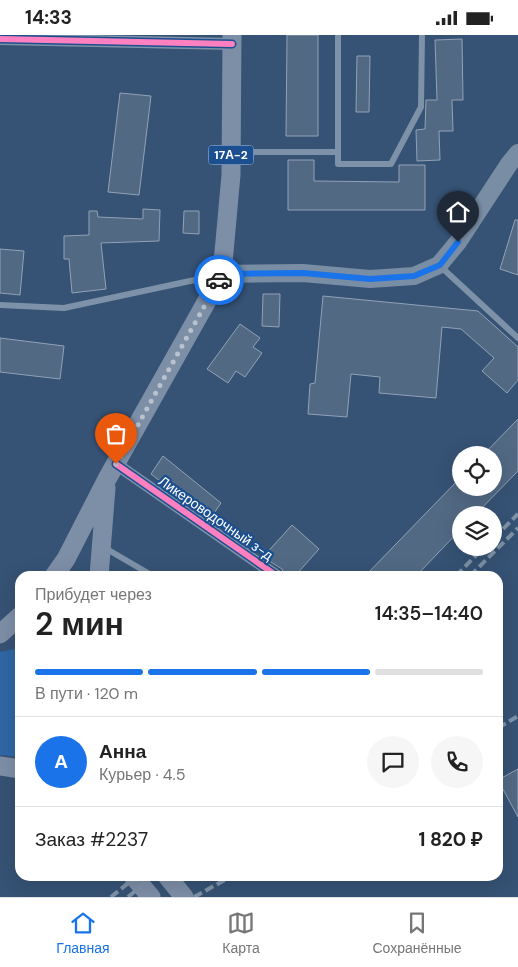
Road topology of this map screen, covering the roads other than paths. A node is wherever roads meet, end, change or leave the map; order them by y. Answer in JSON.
{"nodes":[{"id":1,"x":338,"y":35,"type":"edge"},
{"id":2,"x":422,"y":35,"type":"edge"},
{"id":3,"x":0,"y":39,"type":"edge"},
{"id":4,"x":232,"y":39,"type":"edge"},
{"id":5,"x":231,"y":152,"type":"junction"},
{"id":6,"x":338,"y":152,"type":"junction"},
{"id":7,"x":518,"y":153,"type":"edge"},
{"id":8,"x":440,"y":265,"type":"junction"},
{"id":9,"x":222,"y":274,"type":"junction"},
{"id":10,"x":0,"y":305,"type":"edge"},
{"id":11,"x":518,"y":338,"type":"edge"},
{"id":12,"x":111,"y":472,"type":"junction"},
{"id":13,"x":102,"y":546,"type":"junction"},
{"id":14,"x":58,"y":571,"type":"edge"},
{"id":15,"x":100,"y":571,"type":"edge"},
{"id":16,"x":144,"y":571,"type":"edge"},
{"id":17,"x":269,"y":571,"type":"edge"},
{"id":18,"x":138,"y":881,"type":"edge"},
{"id":19,"x":171,"y":881,"type":"edge"},
{"id":20,"x":151,"y":897,"type":"edge"},
{"id":21,"x":184,"y":897,"type":"edge"}],
"edges":[{"from":1,"to":6,"type":"lane"},
{"from":2,"to":6,"type":"lane"},
{"from":3,"to":4,"type":"street"},
{"from":4,"to":5,"type":"main road","number":"17А-2"},
{"from":5,"to":6,"type":"lane"},
{"from":5,"to":9,"type":"main road","number":"17А-2"},
{"from":7,"to":8,"type":"main road"},
{"from":8,"to":9,"type":"main road"},
{"from":8,"to":11,"type":"lane"},
{"from":9,"to":10,"type":"lane"},
{"from":9,"to":12,"type":"main road","number":"17А-2"},
{"from":12,"to":13,"type":"main road"},
{"from":12,"to":14,"type":"main road"},
{"from":12,"to":17,"type":"street","name":"Ликероводочный з-д"},
{"from":13,"to":15,"type":"main road"},
{"from":13,"to":16,"type":"lane"},
{"from":18,"to":20,"type":"main road"},
{"from":19,"to":21,"type":"main road"}]}
